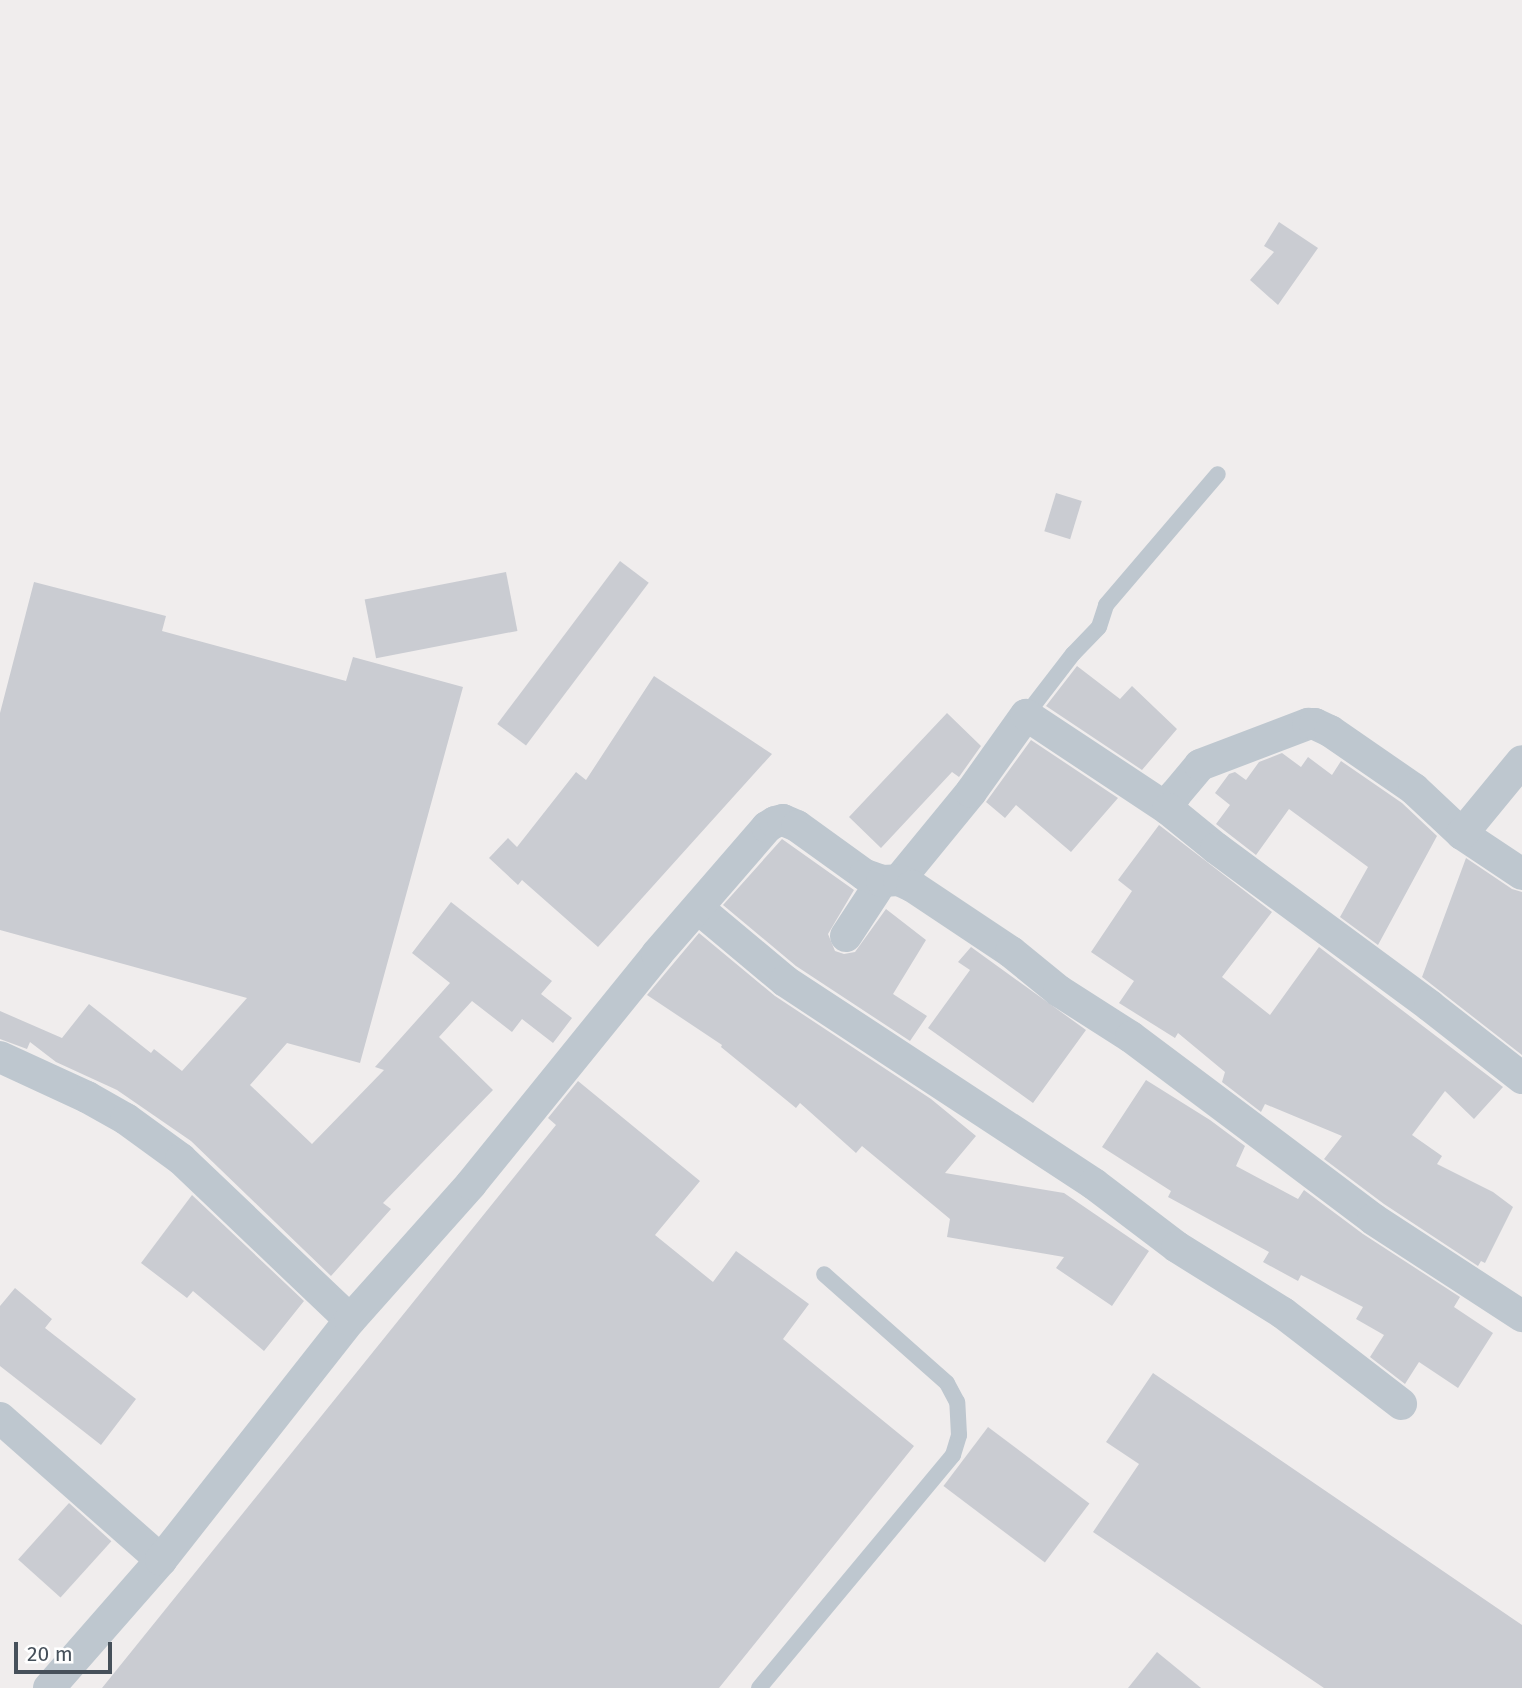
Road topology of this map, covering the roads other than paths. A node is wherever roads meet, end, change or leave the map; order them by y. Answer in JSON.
{"nodes":[{"id":1,"x":1218,"y":474,"type":"dead end"},
{"id":2,"x":1026,"y":715,"type":"junction"},
{"id":3,"x":1522,"y":761,"type":"edge"},
{"id":4,"x":1168,"y":809,"type":"junction"},
{"id":5,"x":1462,"y":834,"type":"junction"},
{"id":6,"x":1522,"y":874,"type":"edge"},
{"id":7,"x":890,"y":881,"type":"junction"},
{"id":8,"x":699,"y":909,"type":"junction"},
{"id":9,"x":846,"y":936,"type":"dead end"},
{"id":10,"x":0,"y":1057,"type":"edge"},
{"id":11,"x":1522,"y":1078,"type":"edge"},
{"id":12,"x":824,"y":1274,"type":"dead end"},
{"id":13,"x":1518,"y":1305,"type":"edge"},
{"id":14,"x":350,"y":1320,"type":"junction"},
{"id":15,"x":1401,"y":1404,"type":"dead end"},
{"id":16,"x":0,"y":1419,"type":"edge"},
{"id":17,"x":161,"y":1560,"type":"junction"},
{"id":18,"x":49,"y":1688,"type":"edge"},
{"id":19,"x":759,"y":1688,"type":"edge"}],
"edges":[{"from":1,"to":2,"type":"lane"},
{"from":2,"to":4,"type":"street"},
{"from":2,"to":7,"type":"street"},
{"from":3,"to":5,"type":"street"},
{"from":4,"to":5,"type":"street"},
{"from":4,"to":11,"type":"street"},
{"from":5,"to":6,"type":"street"},
{"from":7,"to":8,"type":"street"},
{"from":7,"to":9,"type":"street"},
{"from":7,"to":13,"type":"street"},
{"from":8,"to":14,"type":"street"},
{"from":8,"to":15,"type":"street"},
{"from":10,"to":14,"type":"street"},
{"from":12,"to":19,"type":"lane"},
{"from":14,"to":17,"type":"street"},
{"from":16,"to":17,"type":"street"},
{"from":17,"to":18,"type":"street"}]}
